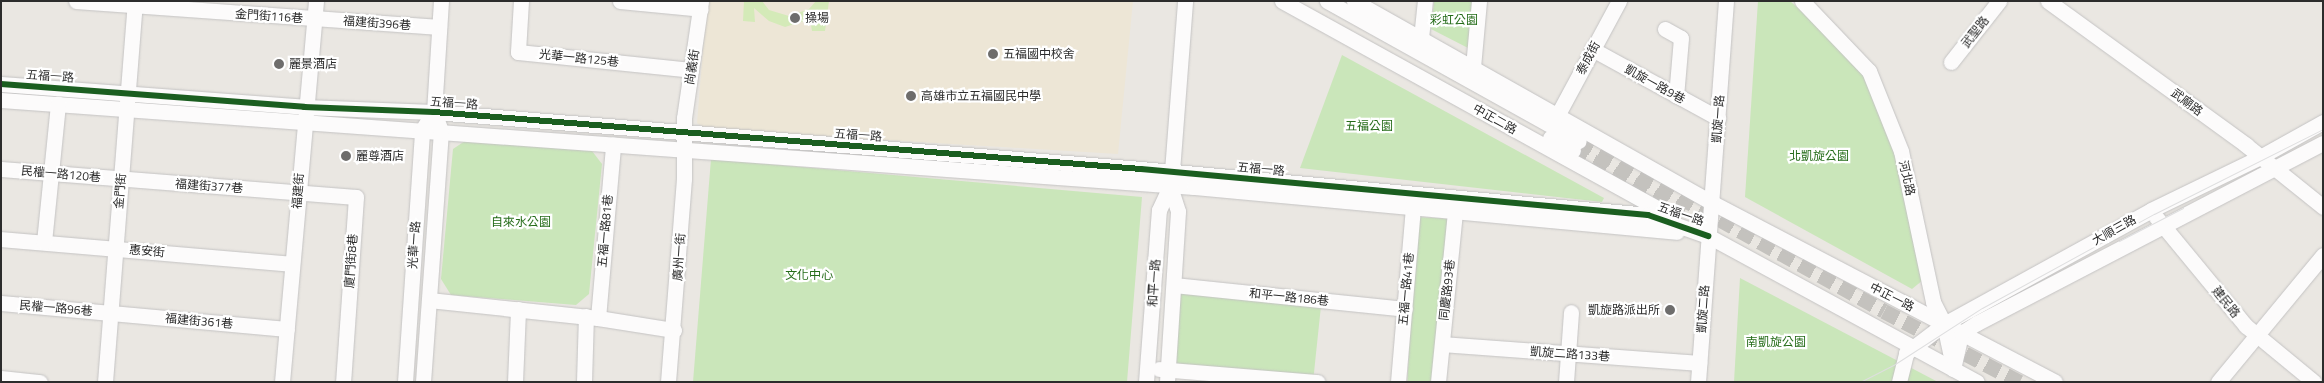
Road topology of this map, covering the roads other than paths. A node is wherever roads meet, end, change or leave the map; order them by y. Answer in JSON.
{"nodes":[{"id":1,"x":76,"y":1,"type":"edge"},
{"id":2,"x":316,"y":1,"type":"edge"},
{"id":3,"x":441,"y":1,"type":"edge"},
{"id":4,"x":521,"y":1,"type":"edge"},
{"id":5,"x":620,"y":1,"type":"edge"},
{"id":6,"x":1185,"y":1,"type":"edge"},
{"id":7,"x":1282,"y":1,"type":"edge"},
{"id":8,"x":1298,"y":1,"type":"edge"},
{"id":9,"x":1327,"y":1,"type":"edge"},
{"id":10,"x":1354,"y":1,"type":"edge"},
{"id":11,"x":1425,"y":1,"type":"edge"},
{"id":12,"x":1479,"y":1,"type":"edge"},
{"id":13,"x":1619,"y":1,"type":"edge"},
{"id":14,"x":1726,"y":1,"type":"edge"},
{"id":15,"x":1802,"y":1,"type":"edge"},
{"id":16,"x":1999,"y":1,"type":"edge"},
{"id":17,"x":2048,"y":1,"type":"edge"},
{"id":18,"x":135,"y":3,"type":"edge"},
{"id":19,"x":701,"y":5,"type":"edge"},
{"id":20,"x":314,"y":19,"type":"junction"},
{"id":21,"x":439,"y":27,"type":"junction"},
{"id":22,"x":1665,"y":29,"type":"dead end"},
{"id":23,"x":1421,"y":38,"type":"junction"},
{"id":24,"x":1592,"y":49,"type":"junction"},
{"id":25,"x":1951,"y":62,"type":"dead end"},
{"id":26,"x":1473,"y":67,"type":"junction"},
{"id":27,"x":691,"y":70,"type":"junction"},
{"id":28,"x":1,"y":84,"type":"edge"},
{"id":29,"x":128,"y":94,"type":"junction"},
{"id":30,"x":1676,"y":96,"type":"junction"},
{"id":31,"x":1,"y":100,"type":"edge"},
{"id":32,"x":58,"y":104,"type":"junction"},
{"id":33,"x":304,"y":107,"type":"junction"},
{"id":34,"x":126,"y":111,"type":"junction"},
{"id":35,"x":434,"y":112,"type":"junction"},
{"id":36,"x":1557,"y":116,"type":"junction"},
{"id":37,"x":1718,"y":118,"type":"junction"},
{"id":38,"x":2323,"y":122,"type":"edge"},
{"id":39,"x":303,"y":124,"type":"junction"},
{"id":40,"x":422,"y":130,"type":"junction"},
{"id":41,"x":440,"y":131,"type":"junction"},
{"id":42,"x":684,"y":132,"type":"junction"},
{"id":43,"x":2323,"y":143,"type":"edge"},
{"id":44,"x":613,"y":145,"type":"junction"},
{"id":45,"x":685,"y":149,"type":"junction"},
{"id":46,"x":2260,"y":157,"type":"junction"},
{"id":47,"x":2273,"y":168,"type":"junction"},
{"id":48,"x":1,"y":170,"type":"edge"},
{"id":49,"x":51,"y":174,"type":"junction"},
{"id":50,"x":1171,"y":179,"type":"junction"},
{"id":51,"x":121,"y":180,"type":"junction"},
{"id":52,"x":298,"y":192,"type":"junction"},
{"id":53,"x":1414,"y":201,"type":"junction"},
{"id":54,"x":1711,"y":202,"type":"junction"},
{"id":55,"x":1456,"y":205,"type":"junction"},
{"id":56,"x":2323,"y":207,"type":"edge"},
{"id":57,"x":2151,"y":210,"type":"junction"},
{"id":58,"x":1730,"y":212,"type":"junction"},
{"id":59,"x":2162,"y":224,"type":"junction"},
{"id":60,"x":1708,"y":236,"type":"junction"},
{"id":61,"x":1,"y":239,"type":"edge"},
{"id":62,"x":44,"y":242,"type":"junction"},
{"id":63,"x":115,"y":249,"type":"junction"},
{"id":64,"x":2323,"y":255,"type":"edge"},
{"id":65,"x":292,"y":264,"type":"junction"},
{"id":66,"x":1174,"y":285,"type":"junction"},
{"id":67,"x":429,"y":300,"type":"junction"},
{"id":68,"x":1,"y":303,"type":"edge"},
{"id":69,"x":518,"y":309,"type":"junction"},
{"id":70,"x":1404,"y":309,"type":"junction"},
{"id":71,"x":110,"y":312,"type":"junction"},
{"id":72,"x":1571,"y":312,"type":"dead end"},
{"id":73,"x":592,"y":317,"type":"junction"},
{"id":74,"x":1944,"y":324,"type":"junction"},
{"id":75,"x":287,"y":329,"type":"junction"},
{"id":76,"x":674,"y":330,"type":"junction"},
{"id":77,"x":1961,"y":332,"type":"junction"},
{"id":78,"x":2257,"y":336,"type":"junction"},
{"id":79,"x":1442,"y":344,"type":"junction"},
{"id":80,"x":1911,"y":348,"type":"junction"},
{"id":81,"x":1568,"y":354,"type":"junction"},
{"id":82,"x":1699,"y":363,"type":"junction"},
{"id":83,"x":1147,"y":375,"type":"edge"},
{"id":84,"x":1954,"y":375,"type":"edge"},
{"id":85,"x":1167,"y":376,"type":"edge"},
{"id":86,"x":1210,"y":377,"type":"edge"},
{"id":87,"x":1,"y":378,"type":"edge"},
{"id":88,"x":40,"y":382,"type":"edge"},
{"id":89,"x":105,"y":382,"type":"edge"},
{"id":90,"x":282,"y":382,"type":"edge"},
{"id":91,"x":343,"y":382,"type":"edge"},
{"id":92,"x":405,"y":382,"type":"edge"},
{"id":93,"x":423,"y":382,"type":"edge"},
{"id":94,"x":515,"y":382,"type":"edge"},
{"id":95,"x":584,"y":382,"type":"edge"},
{"id":96,"x":668,"y":382,"type":"edge"},
{"id":97,"x":1317,"y":382,"type":"edge"},
{"id":98,"x":1398,"y":382,"type":"edge"},
{"id":99,"x":1438,"y":382,"type":"edge"},
{"id":100,"x":1566,"y":382,"type":"edge"},
{"id":101,"x":1698,"y":382,"type":"edge"},
{"id":102,"x":1899,"y":382,"type":"edge"},
{"id":103,"x":1977,"y":382,"type":"edge"},
{"id":104,"x":2056,"y":382,"type":"edge"},
{"id":105,"x":2218,"y":382,"type":"edge"},
{"id":106,"x":2314,"y":382,"type":"edge"}],
"edges":[{"from":1,"to":18,"type":"street","name":"金門街116巷"},
{"from":2,"to":20,"type":"street","name":"福建街"},
{"from":3,"to":21,"type":"street","name":"光華一路"},
{"from":4,"to":27,"type":"street","name":"光華一路125巷"},
{"from":5,"to":19,"type":"street"},
{"from":6,"to":50,"type":"street","name":"和平一路"},
{"from":7,"to":60,"type":"street","name":"中正二路"},
{"from":8,"to":9,"type":"street","name":"中正二路"},
{"from":10,"to":23,"type":"street"},
{"from":11,"to":23,"type":"street"},
{"from":12,"to":26,"type":"street"},
{"from":13,"to":24,"type":"street","name":"泰成街"},
{"from":14,"to":37,"type":"street","name":"凱旋一路"},
{"from":15,"to":74,"type":"street","name":"河北路"},
{"from":16,"to":25,"type":"street","name":"武聖路"},
{"from":17,"to":46,"type":"street","name":"武廟路"},
{"from":18,"to":20,"type":"street","name":"金門街116巷"},
{"from":18,"to":29,"type":"street","name":"金門街"},
{"from":19,"to":27,"type":"street","name":"尚義街"},
{"from":20,"to":21,"type":"street","name":"福建街396巷"},
{"from":20,"to":33,"type":"street","name":"福建街"},
{"from":21,"to":35,"type":"street","name":"光華一路"},
{"from":22,"to":30,"type":"street"},
{"from":23,"to":26,"type":"street"},
{"from":24,"to":30,"type":"street","name":"凱旋一路9巷"},
{"from":24,"to":36,"type":"street","name":"泰成街"},
{"from":26,"to":36,"type":"street"},
{"from":27,"to":42,"type":"street","name":"尚義街"},
{"from":28,"to":29,"type":"street","name":"五福一路"},
{"from":29,"to":33,"type":"street","name":"五福一路"},
{"from":29,"to":34,"type":"street","name":"金門街"},
{"from":30,"to":37,"type":"street","name":"凱旋一路9巷"},
{"from":31,"to":32,"type":"street","name":"五福一路"},
{"from":32,"to":34,"type":"street","name":"五福一路"},
{"from":32,"to":49,"type":"street"},
{"from":33,"to":35,"type":"street","name":"五福一路"},
{"from":33,"to":39,"type":"street","name":"福建街"},
{"from":34,"to":39,"type":"street","name":"五福一路"},
{"from":34,"to":51,"type":"street","name":"金門街"},
{"from":35,"to":40,"type":"street","name":"光華一路"},
{"from":35,"to":41,"type":"street","name":"光華一路"},
{"from":35,"to":42,"type":"street","name":"五福一路"},
{"from":36,"to":54,"type":"street"},
{"from":37,"to":54,"type":"street","name":"凱旋一路"},
{"from":38,"to":46,"type":"street","name":"大順三路"},
{"from":39,"to":40,"type":"street","name":"五福一路"},
{"from":39,"to":52,"type":"street","name":"福建街"},
{"from":40,"to":41,"type":"street","name":"五福一路"},
{"from":40,"to":92,"type":"street","name":"光華一路"},
{"from":41,"to":44,"type":"street","name":"五福一路"},
{"from":41,"to":67,"type":"street","name":"光華一路"},
{"from":42,"to":45,"type":"street","name":"廣州一街"},
{"from":42,"to":50,"type":"street","name":"五福一路"},
{"from":43,"to":47,"type":"street","name":"大順三路"},
{"from":44,"to":45,"type":"street","name":"五福一路"},
{"from":44,"to":73,"type":"street","name":"五福一路81巷"},
{"from":45,"to":50,"type":"street","name":"五福一路"},
{"from":45,"to":76,"type":"street","name":"廣州一街"},
{"from":46,"to":47,"type":"street","name":"武廟路"},
{"from":46,"to":57,"type":"street","name":"大順三路"},
{"from":47,"to":56,"type":"street","name":"武廟路"},
{"from":47,"to":59,"type":"street","name":"大順三路"},
{"from":48,"to":49,"type":"street","name":"民權一路120巷"},
{"from":49,"to":51,"type":"street","name":"民權一路120巷"},
{"from":49,"to":62,"type":"street"},
{"from":50,"to":53,"type":"street","name":"五福一路"},
{"from":50,"to":66,"type":"street","name":"和平一路"},
{"from":50,"to":83,"type":"street","name":"和平一路"},
{"from":51,"to":52,"type":"street","name":"福建街377巷"},
{"from":51,"to":63,"type":"street","name":"金門街"},
{"from":52,"to":65,"type":"street","name":"福建街"},
{"from":52,"to":91,"type":"street","name":"廈門街8巷"},
{"from":53,"to":55,"type":"street","name":"五福一路"},
{"from":53,"to":70,"type":"street","name":"五福一路41巷"},
{"from":54,"to":58,"type":"street"},
{"from":54,"to":60,"type":"street","name":"凱旋一路"},
{"from":55,"to":60,"type":"street","name":"五福一路"},
{"from":55,"to":79,"type":"street","name":"同慶路93巷"},
{"from":57,"to":59,"type":"street","name":"建民路"},
{"from":57,"to":74,"type":"street","name":"大順三路"},
{"from":58,"to":60,"type":"street"},
{"from":58,"to":74,"type":"street","name":"中正一路"},
{"from":59,"to":77,"type":"street","name":"大順三路"},
{"from":59,"to":78,"type":"street","name":"建民路"},
{"from":60,"to":80,"type":"street"},
{"from":60,"to":82,"type":"street","name":"凱旋二路"},
{"from":61,"to":62,"type":"street","name":"惠安街"},
{"from":62,"to":63,"type":"street","name":"惠安街"},
{"from":63,"to":65,"type":"street","name":"惠安街"},
{"from":63,"to":71,"type":"street","name":"金門街"},
{"from":64,"to":78,"type":"street"},
{"from":65,"to":75,"type":"street","name":"福建街"},
{"from":66,"to":70,"type":"street","name":"和平一路186巷"},
{"from":66,"to":85,"type":"street","name":"和平一路"},
{"from":67,"to":69,"type":"street"},
{"from":67,"to":93,"type":"street","name":"光華一路"},
{"from":68,"to":71,"type":"street","name":"民權一路96巷"},
{"from":69,"to":73,"type":"street"},
{"from":69,"to":94,"type":"street"},
{"from":70,"to":98,"type":"street","name":"五福一路41巷"},
{"from":71,"to":75,"type":"street","name":"福建街361巷"},
{"from":71,"to":89,"type":"street","name":"金門街"},
{"from":72,"to":81,"type":"street"},
{"from":73,"to":76,"type":"street"},
{"from":73,"to":95,"type":"street","name":"五福一路81巷"},
{"from":74,"to":77,"type":"street","name":"中正一路"},
{"from":74,"to":80,"type":"street","name":"大順三路"},
{"from":74,"to":84,"type":"street","name":"河北路"},
{"from":75,"to":90,"type":"street","name":"福建街"},
{"from":76,"to":96,"type":"street","name":"廣州一街"},
{"from":77,"to":84,"type":"street"},
{"from":77,"to":104,"type":"street","name":"中正一路"},
{"from":78,"to":105,"type":"street"},
{"from":78,"to":106,"type":"street","name":"建民路"},
{"from":79,"to":81,"type":"street","name":"凱旋二路133巷"},
{"from":79,"to":99,"type":"street","name":"同慶路93巷"},
{"from":80,"to":84,"type":"street"},
{"from":80,"to":102,"type":"street"},
{"from":81,"to":82,"type":"street","name":"凱旋二路133巷"},
{"from":81,"to":100,"type":"street"},
{"from":82,"to":101,"type":"street","name":"凱旋二路"},
{"from":83,"to":85,"type":"street"},
{"from":84,"to":103,"type":"street"},
{"from":85,"to":86,"type":"street"},
{"from":86,"to":97,"type":"street"},
{"from":87,"to":88,"type":"street"}]}
